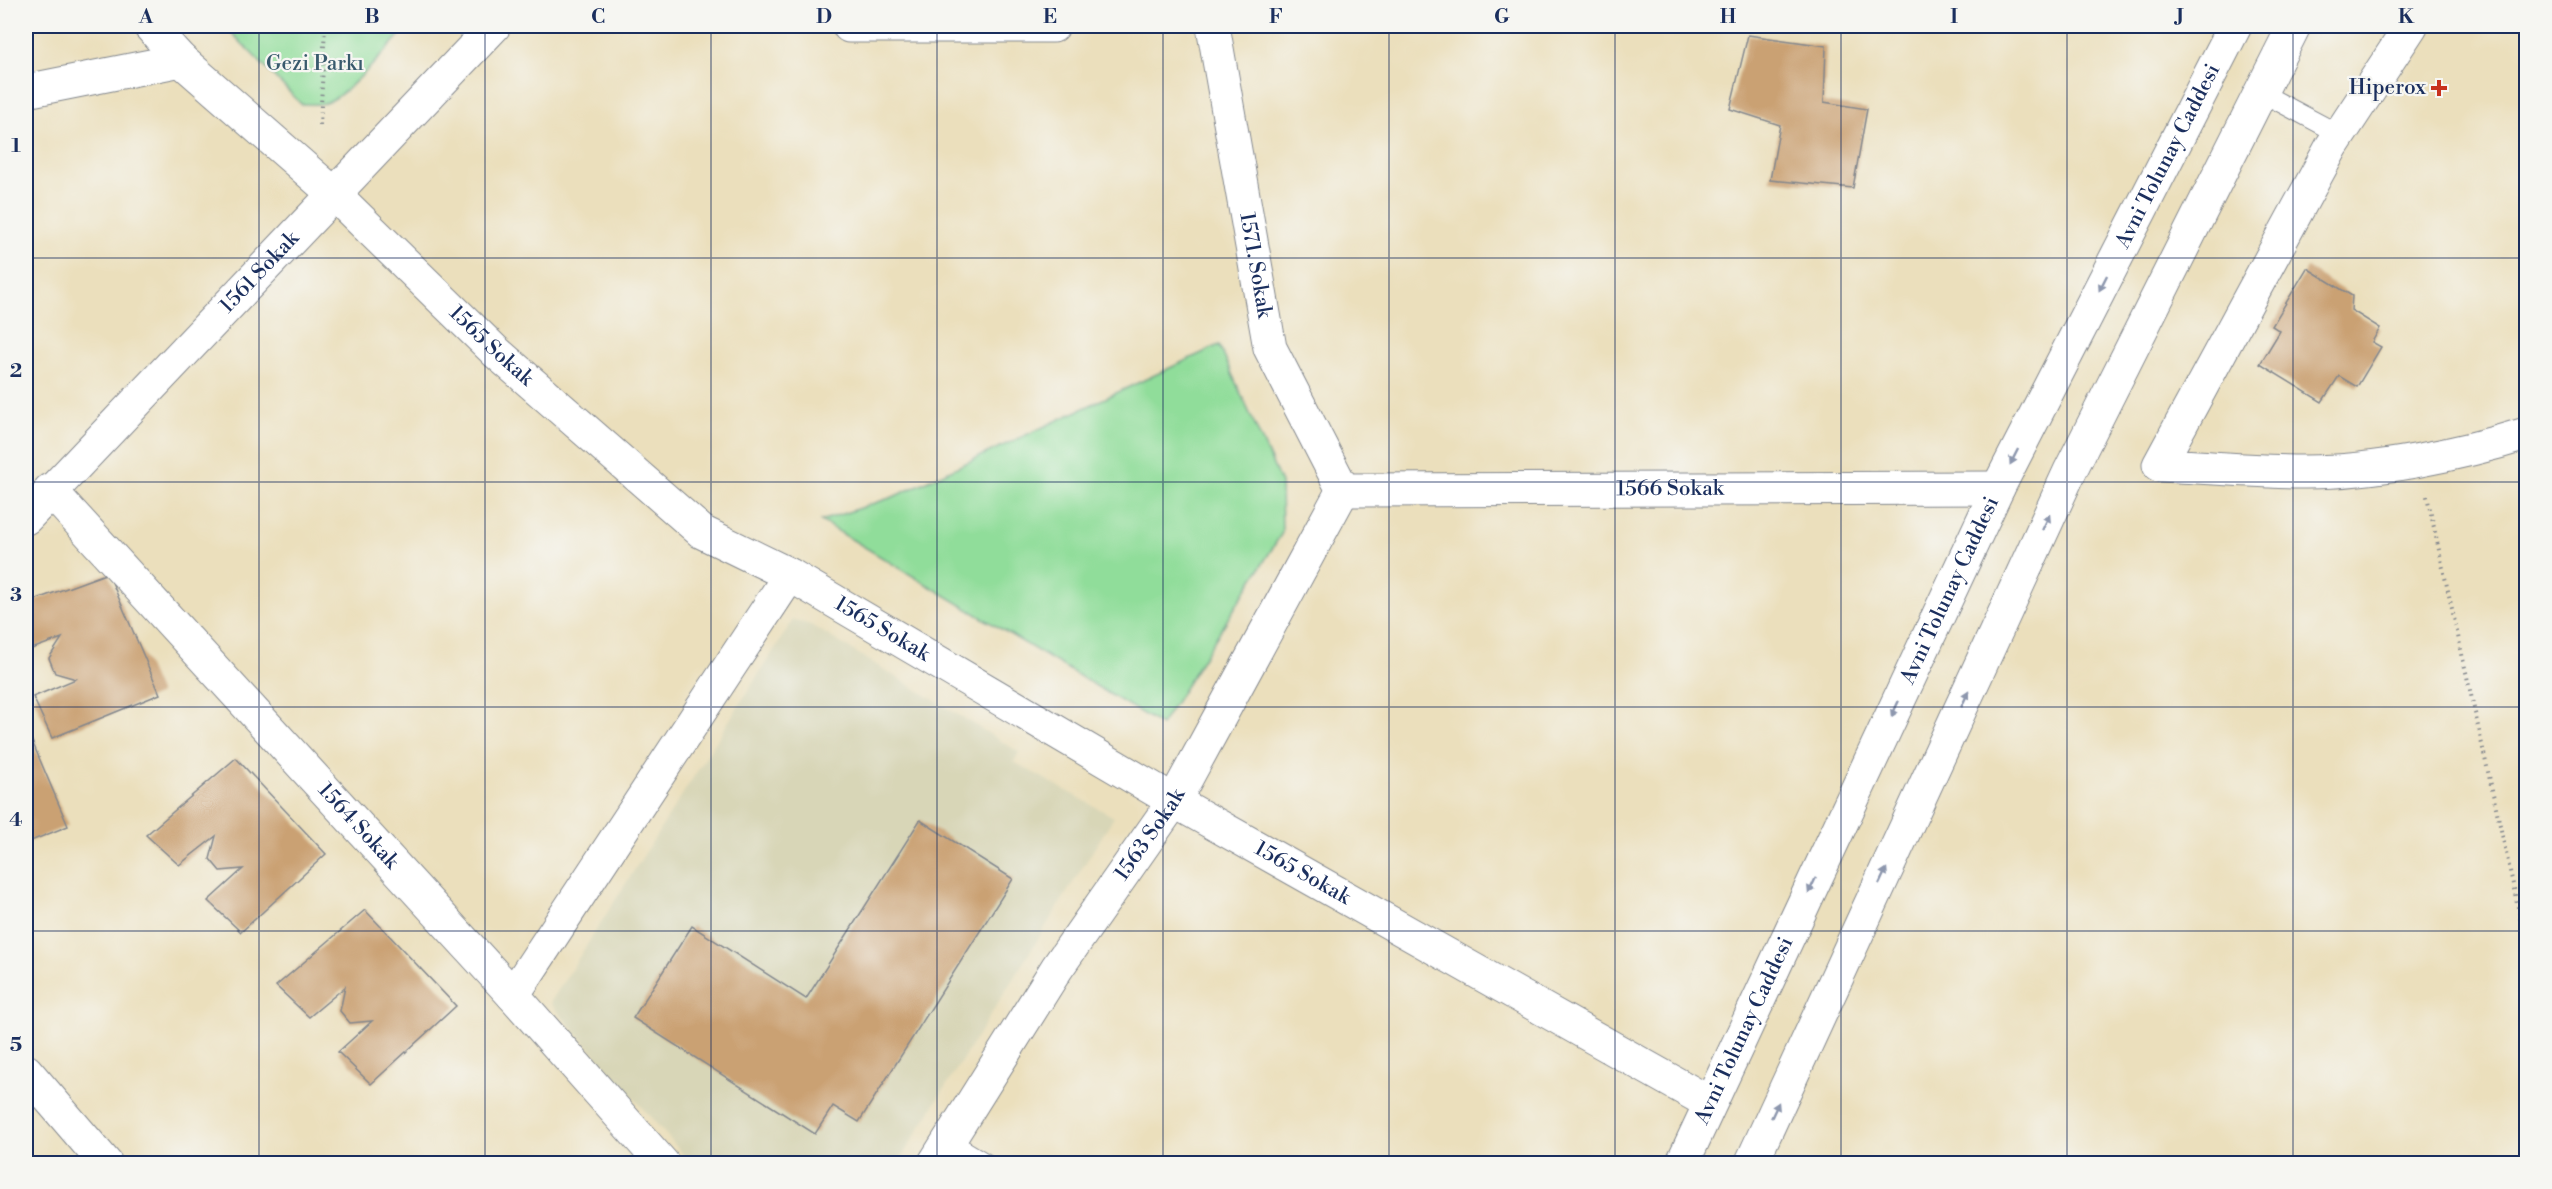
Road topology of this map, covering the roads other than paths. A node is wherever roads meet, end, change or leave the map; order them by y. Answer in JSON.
{"nodes":[{"id":1,"x":150,"y":26,"type":"edge"},
{"id":2,"x":494,"y":26,"type":"edge"},
{"id":3,"x":849,"y":26,"type":"edge"},
{"id":4,"x":1053,"y":26,"type":"edge"},
{"id":5,"x":1213,"y":26,"type":"edge"},
{"id":6,"x":2235,"y":26,"type":"edge"},
{"id":7,"x":2294,"y":26,"type":"edge"},
{"id":8,"x":2411,"y":26,"type":"edge"},
{"id":9,"x":181,"y":60,"type":"junction"},
{"id":10,"x":26,"y":91,"type":"edge"},
{"id":11,"x":2260,"y":92,"type":"junction"},
{"id":12,"x":2339,"y":134,"type":"junction"},
{"id":13,"x":333,"y":193,"type":"junction"},
{"id":14,"x":2526,"y":434,"type":"edge"},
{"id":15,"x":1998,"y":488,"type":"junction"},
{"id":16,"x":50,"y":490,"type":"junction"},
{"id":17,"x":1343,"y":490,"type":"junction"},
{"id":18,"x":26,"y":518,"type":"edge"},
{"id":19,"x":790,"y":574,"type":"junction"},
{"id":20,"x":1174,"y":801,"type":"junction"},
{"id":21,"x":513,"y":995,"type":"junction"},
{"id":22,"x":26,"y":1071,"type":"edge"},
{"id":23,"x":1710,"y":1103,"type":"junction"},
{"id":24,"x":941,"y":1152,"type":"edge"},
{"id":25,"x":106,"y":1164,"type":"edge"},
{"id":26,"x":663,"y":1164,"type":"edge"},
{"id":27,"x":988,"y":1164,"type":"edge"},
{"id":28,"x":1682,"y":1164,"type":"edge"},
{"id":29,"x":1750,"y":1164,"type":"edge"}],
"edges":[{"from":1,"to":9,"type":"street","name":"1565 Sokak"},
{"from":2,"to":13,"type":"street","name":"1561 Sokak"},
{"from":3,"to":4,"type":"street"},
{"from":5,"to":17,"type":"street","name":"1571. Sokak"},
{"from":6,"to":15,"type":"street","name":"Avni Tolunay Caddesi","one_way":true},
{"from":7,"to":11,"type":"street"},
{"from":8,"to":12,"type":"street"},
{"from":9,"to":10,"type":"street"},
{"from":9,"to":13,"type":"street","name":"1565 Sokak"},
{"from":11,"to":12,"type":"lane"},
{"from":29,"to":11,"type":"street","one_way":true},
{"from":12,"to":14,"type":"street"},
{"from":13,"to":16,"type":"street","name":"1561 Sokak"},
{"from":13,"to":19,"type":"street","name":"1565 Sokak"},
{"from":15,"to":17,"type":"street","name":"1566 Sokak"},
{"from":15,"to":23,"type":"street","name":"Avni Tolunay Caddesi","one_way":true},
{"from":16,"to":18,"type":"street","name":"1561 Sokak"},
{"from":16,"to":21,"type":"street","name":"1564 Sokak"},
{"from":17,"to":20,"type":"street","name":"1563 Sokak"},
{"from":19,"to":20,"type":"street","name":"1565 Sokak"},
{"from":19,"to":21,"type":"street"},
{"from":20,"to":23,"type":"street","name":"1565 Sokak"},
{"from":20,"to":24,"type":"street","name":"1563 Sokak"},
{"from":21,"to":26,"type":"street","name":"1564 Sokak"},
{"from":22,"to":25,"type":"street"},
{"from":23,"to":28,"type":"street","name":"Avni Tolunay Caddesi"},
{"from":24,"to":27,"type":"lane"}]}
